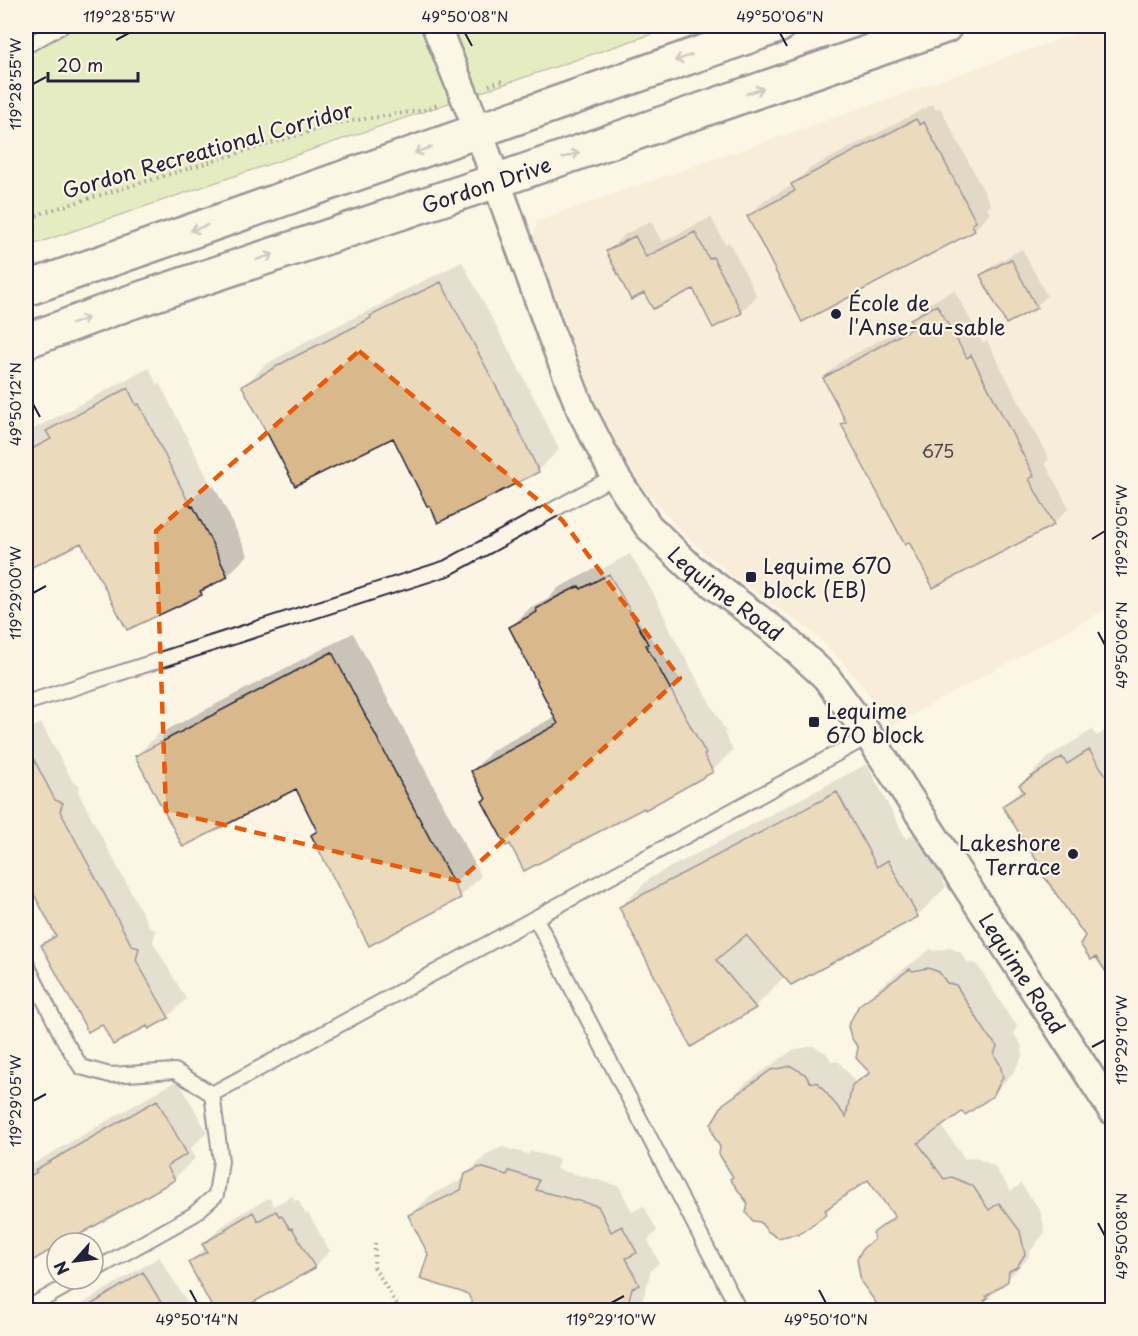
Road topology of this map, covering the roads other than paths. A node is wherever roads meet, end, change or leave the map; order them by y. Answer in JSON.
{"nodes":[{"id":1,"x":62,"y":26,"type":"edge"},
{"id":2,"x":436,"y":26,"type":"edge"},
{"id":3,"x":778,"y":26,"type":"edge"},
{"id":4,"x":945,"y":26,"type":"edge"},
{"id":5,"x":26,"y":46,"type":"edge"},
{"id":6,"x":478,"y":130,"type":"junction"},
{"id":7,"x":496,"y":181,"type":"junction"},
{"id":8,"x":26,"y":289,"type":"edge"},
{"id":9,"x":26,"y":341,"type":"edge"},
{"id":10,"x":615,"y":476,"type":"junction"},
{"id":11,"x":26,"y":703,"type":"edge"},
{"id":12,"x":869,"y":736,"type":"junction"},
{"id":13,"x":536,"y":919,"type":"junction"},
{"id":14,"x":26,"y":963,"type":"edge"},
{"id":15,"x":212,"y":1094,"type":"junction"},
{"id":16,"x":1113,"y":1110,"type":"edge"},
{"id":17,"x":105,"y":1264,"type":"edge"},
{"id":18,"x":58,"y":1291,"type":"edge"},
{"id":19,"x":26,"y":1309,"type":"edge"},
{"id":20,"x":739,"y":1311,"type":"edge"}],
"edges":[{"from":1,"to":5,"type":"lane"},
{"from":2,"to":6,"type":"street","name":"Lequime Road"},
{"from":3,"to":6,"type":"main road","one_way":true},
{"from":7,"to":4,"type":"main road","name":"Gordon Drive","one_way":true},
{"from":6,"to":7,"type":"street","name":"Lequime Road"},
{"from":6,"to":8,"type":"main road","one_way":true},
{"from":9,"to":7,"type":"main road","name":"Gordon Drive","one_way":true},
{"from":7,"to":10,"type":"street","name":"Lequime Road"},
{"from":10,"to":11,"type":"lane"},
{"from":10,"to":12,"type":"street","name":"Lequime Road"},
{"from":12,"to":13,"type":"lane"},
{"from":12,"to":16,"type":"street","name":"Lequime Road"},
{"from":13,"to":15,"type":"lane"},
{"from":13,"to":20,"type":"lane"},
{"from":14,"to":15,"type":"lane"},
{"from":15,"to":17,"type":"lane"},
{"from":18,"to":19,"type":"lane"}]}
